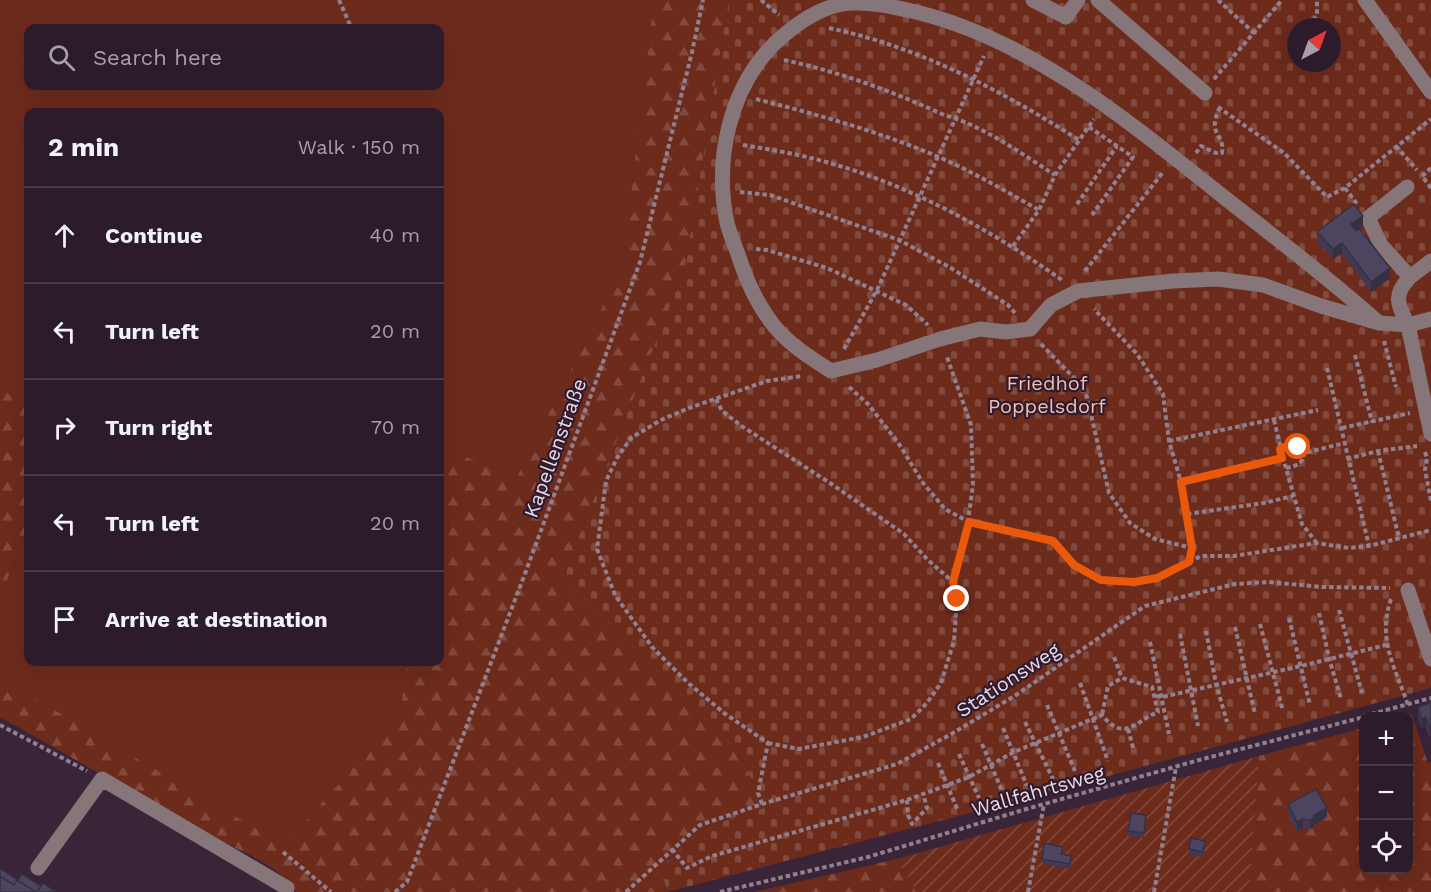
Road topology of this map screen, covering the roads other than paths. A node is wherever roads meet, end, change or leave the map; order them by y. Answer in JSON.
{"nodes":[{"id":1,"x":1033,"y":0,"type":"edge"},
{"id":2,"x":1078,"y":0,"type":"edge"},
{"id":3,"x":1098,"y":0,"type":"edge"},
{"id":4,"x":1365,"y":0,"type":"edge"},
{"id":5,"x":1431,"y":92,"type":"edge"},
{"id":6,"x":1210,"y":93,"type":"road end"},
{"id":7,"x":1407,"y":187,"type":"dead end"},
{"id":8,"x":1431,"y":261,"type":"edge"},
{"id":9,"x":1410,"y":277,"type":"junction"},
{"id":10,"x":1431,"y":319,"type":"edge"},
{"id":11,"x":1379,"y":323,"type":"junction"},
{"id":12,"x":1408,"y":325,"type":"junction"},
{"id":13,"x":1431,"y":434,"type":"edge"},
{"id":14,"x":1401,"y":589,"type":"road end"},
{"id":15,"x":1431,"y":659,"type":"edge"},
{"id":16,"x":38,"y":868,"type":"dead end"},
{"id":17,"x":286,"y":892,"type":"edge"}],
"edges":[{"from":1,"to":2,"type":"lane"},
{"from":3,"to":6,"type":"lane"},
{"from":4,"to":5,"type":"lane"},
{"from":7,"to":9,"type":"lane"},
{"from":8,"to":9,"type":"lane"},
{"from":9,"to":12,"type":"lane"},
{"from":10,"to":12,"type":"lane"},
{"from":11,"to":11,"type":"lane"},
{"from":11,"to":12,"type":"lane"},
{"from":12,"to":13,"type":"lane"},
{"from":14,"to":15,"type":"lane"},
{"from":16,"to":17,"type":"lane"}]}
